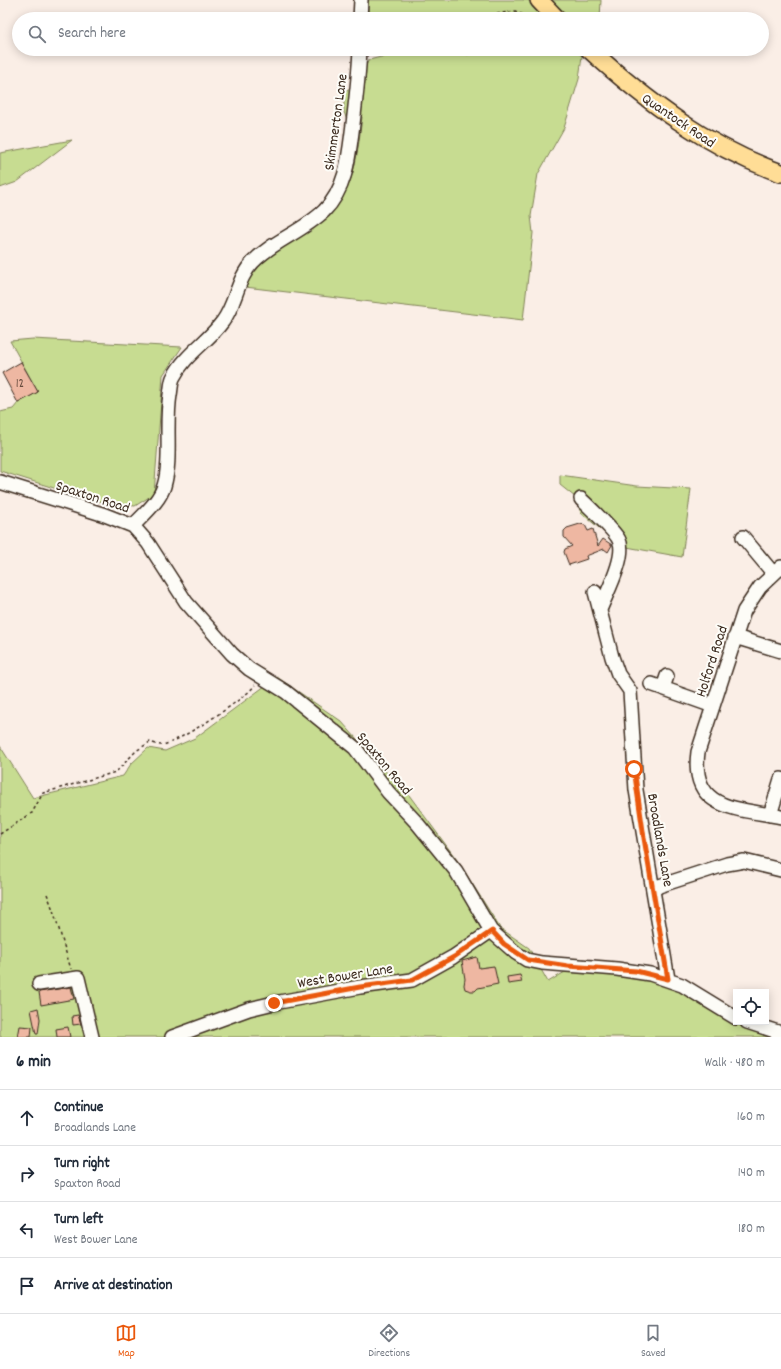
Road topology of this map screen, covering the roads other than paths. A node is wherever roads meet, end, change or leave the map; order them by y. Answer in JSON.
{"nodes":[{"id":1,"x":361,"y":0,"type":"edge"},
{"id":2,"x":360,"y":12,"type":"edge"},
{"id":3,"x":360,"y":56,"type":"edge"},
{"id":4,"x":597,"y":56,"type":"edge"},
{"id":5,"x":781,"y":173,"type":"edge"},
{"id":6,"x":0,"y":482,"type":"edge"},
{"id":7,"x":581,"y":499,"type":"dead end"},
{"id":8,"x":133,"y":526,"type":"junction"},
{"id":9,"x":743,"y":536,"type":"dead end"},
{"id":10,"x":777,"y":570,"type":"edge"},
{"id":11,"x":595,"y":592,"type":"dead end"},
{"id":12,"x":600,"y":610,"type":"junction"},
{"id":13,"x":736,"y":637,"type":"junction"},
{"id":14,"x":781,"y":652,"type":"edge"},
{"id":15,"x":667,"y":676,"type":"dead end"},
{"id":16,"x":713,"y":706,"type":"junction"},
{"id":17,"x":781,"y":779,"type":"edge"},
{"id":18,"x":775,"y":816,"type":"edge"},
{"id":19,"x":781,"y":870,"type":"edge"},
{"id":20,"x":653,"y":890,"type":"junction"},
{"id":21,"x":492,"y":931,"type":"junction"},
{"id":22,"x":668,"y":979,"type":"junction"},
{"id":23,"x":39,"y":984,"type":"dead end"},
{"id":24,"x":733,"y":1016,"type":"edge"},
{"id":25,"x":756,"y":1025,"type":"edge"},
{"id":26,"x":781,"y":1033,"type":"edge"},
{"id":27,"x":92,"y":1037,"type":"edge"},
{"id":28,"x":172,"y":1037,"type":"edge"}],
"edges":[{"from":1,"to":2,"type":"street"},
{"from":3,"to":8,"type":"street","name":"Skimmerton Lane"},
{"from":4,"to":5,"type":"main road","name":"Quantock Road"},
{"from":6,"to":8,"type":"street","name":"Spaxton Road"},
{"from":7,"to":12,"type":"street"},
{"from":8,"to":21,"type":"street","name":"Spaxton Road"},
{"from":9,"to":10,"type":"street","name":"Holford Road"},
{"from":10,"to":13,"type":"street","name":"Holford Road"},
{"from":11,"to":12,"type":"street","name":"Broadlands Lane"},
{"from":12,"to":20,"type":"street","name":"Broadlands Lane"},
{"from":13,"to":14,"type":"street"},
{"from":13,"to":16,"type":"street","name":"Holford Road"},
{"from":15,"to":16,"type":"street"},
{"from":16,"to":18,"type":"street","name":"Holford Road"},
{"from":17,"to":18,"type":"street"},
{"from":19,"to":20,"type":"street"},
{"from":20,"to":22,"type":"street","name":"Broadlands Lane"},
{"from":21,"to":22,"type":"street","name":"Spaxton Road"},
{"from":21,"to":28,"type":"street","name":"West Bower Lane"},
{"from":22,"to":24,"type":"street","name":"Spaxton Road"},
{"from":23,"to":27,"type":"street"},
{"from":25,"to":26,"type":"street"}]}
